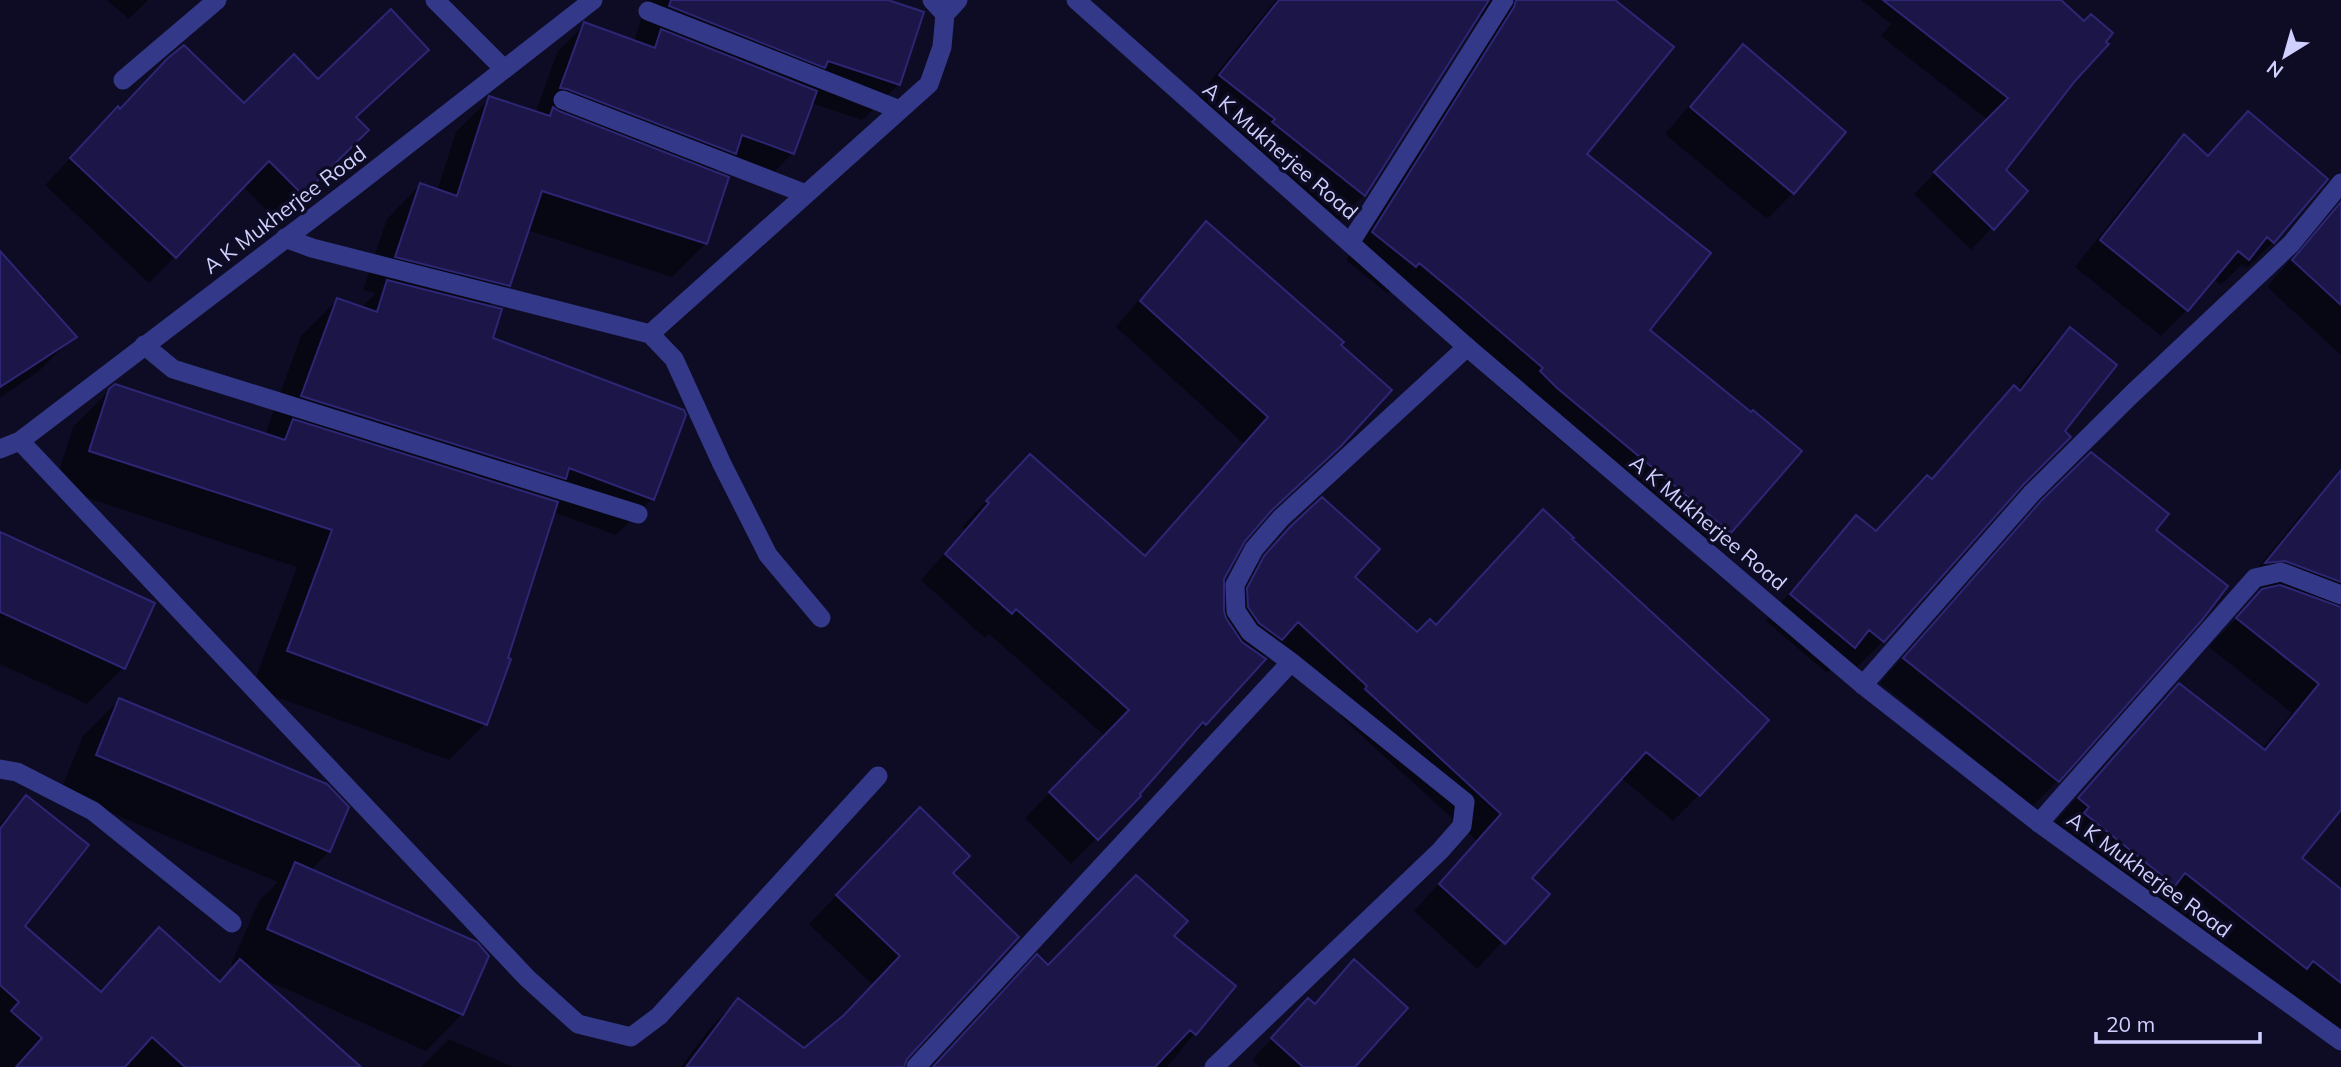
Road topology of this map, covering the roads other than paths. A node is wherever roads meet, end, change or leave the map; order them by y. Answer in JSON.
{"nodes":[{"id":1,"x":217,"y":0,"type":"edge"},
{"id":2,"x":435,"y":0,"type":"edge"},
{"id":3,"x":593,"y":0,"type":"edge"},
{"id":4,"x":1504,"y":0,"type":"edge"},
{"id":5,"x":1082,"y":2,"type":"edge"},
{"id":6,"x":945,"y":5,"type":"edge"},
{"id":7,"x":648,"y":11,"type":"dead end"},
{"id":8,"x":504,"y":69,"type":"junction"},
{"id":9,"x":123,"y":80,"type":"dead end"},
{"id":10,"x":563,"y":100,"type":"dead end"},
{"id":11,"x":900,"y":110,"type":"junction"},
{"id":12,"x":2341,"y":183,"type":"edge"},
{"id":13,"x":806,"y":194,"type":"junction"},
{"id":14,"x":285,"y":238,"type":"junction"},
{"id":15,"x":1350,"y":243,"type":"junction"},
{"id":16,"x":650,"y":334,"type":"junction"},
{"id":17,"x":144,"y":345,"type":"junction"},
{"id":18,"x":1468,"y":347,"type":"junction"},
{"id":19,"x":20,"y":441,"type":"junction"},
{"id":20,"x":0,"y":449,"type":"edge"},
{"id":21,"x":638,"y":514,"type":"dead end"},
{"id":22,"x":2341,"y":595,"type":"edge"},
{"id":23,"x":821,"y":618,"type":"dead end"},
{"id":24,"x":1291,"y":662,"type":"junction"},
{"id":25,"x":1863,"y":685,"type":"junction"},
{"id":26,"x":0,"y":769,"type":"edge"},
{"id":27,"x":878,"y":776,"type":"dead end"},
{"id":28,"x":2039,"y":823,"type":"junction"},
{"id":29,"x":232,"y":923,"type":"dead end"},
{"id":30,"x":2341,"y":1041,"type":"edge"},
{"id":31,"x":916,"y":1067,"type":"edge"},
{"id":32,"x":1214,"y":1067,"type":"edge"}],
"edges":[{"from":1,"to":9,"type":"street"},
{"from":2,"to":8,"type":"street"},
{"from":3,"to":8,"type":"street","name":"A K Mukherjee Road"},
{"from":4,"to":15,"type":"street"},
{"from":5,"to":15,"type":"street","name":"A K Mukherjee Road"},
{"from":6,"to":11,"type":"street"},
{"from":7,"to":11,"type":"street"},
{"from":8,"to":14,"type":"street","name":"A K Mukherjee Road"},
{"from":10,"to":13,"type":"street"},
{"from":11,"to":13,"type":"street"},
{"from":12,"to":25,"type":"street"},
{"from":13,"to":16,"type":"street"},
{"from":14,"to":16,"type":"street"},
{"from":14,"to":17,"type":"street","name":"A K Mukherjee Road"},
{"from":15,"to":18,"type":"street","name":"A K Mukherjee Road"},
{"from":16,"to":23,"type":"street"},
{"from":17,"to":19,"type":"street","name":"A K Mukherjee Road"},
{"from":17,"to":21,"type":"street"},
{"from":18,"to":24,"type":"street"},
{"from":18,"to":25,"type":"street","name":"A K Mukherjee Road"},
{"from":19,"to":20,"type":"street","name":"A K Mukherjee Road"},
{"from":19,"to":27,"type":"street"},
{"from":22,"to":28,"type":"street"},
{"from":24,"to":31,"type":"street"},
{"from":24,"to":32,"type":"street"},
{"from":25,"to":28,"type":"street","name":"A K Mukherjee Road"},
{"from":26,"to":29,"type":"street"},
{"from":28,"to":30,"type":"street","name":"A K Mukherjee Road"}]}
